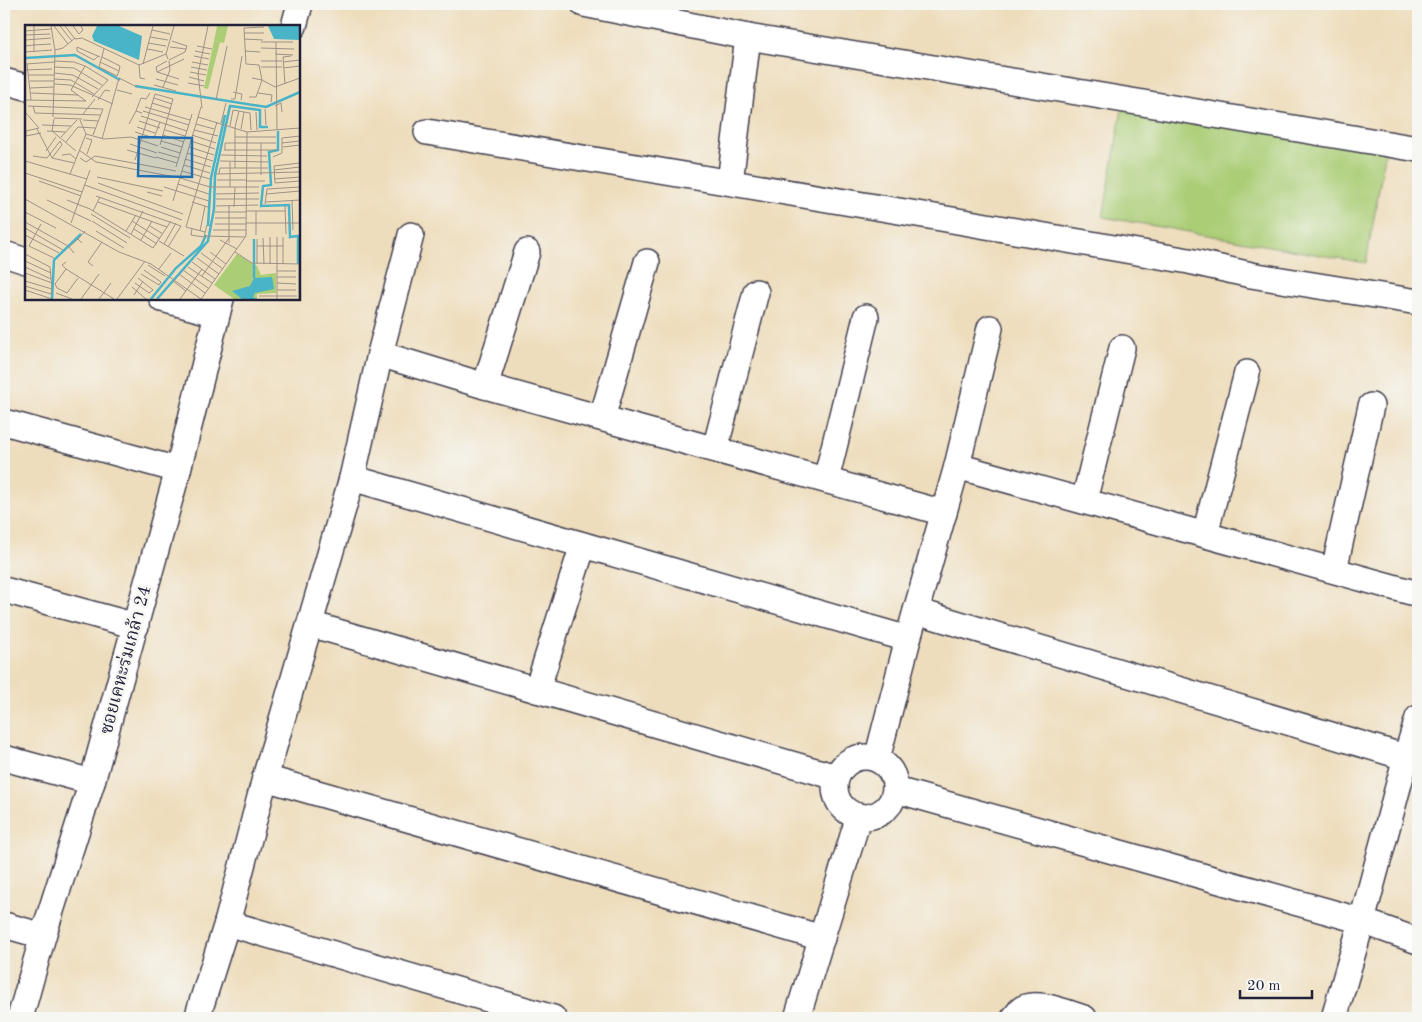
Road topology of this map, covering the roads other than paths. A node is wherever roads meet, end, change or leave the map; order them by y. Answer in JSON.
{"nodes":[{"id":1,"x":300,"y":4,"type":"edge"},
{"id":2,"x":584,"y":4,"type":"edge"},
{"id":3,"x":294,"y":25,"type":"edge"},
{"id":4,"x":748,"y":36,"type":"junction"},
{"id":5,"x":4,"y":81,"type":"edge"},
{"id":6,"x":25,"y":87,"type":"edge"},
{"id":7,"x":427,"y":132,"type":"dead end"},
{"id":8,"x":1418,"y":149,"type":"edge"},
{"id":9,"x":730,"y":182,"type":"junction"},
{"id":10,"x":411,"y":235,"type":"dead end"},
{"id":11,"x":528,"y":252,"type":"dead end"},
{"id":12,"x":4,"y":254,"type":"edge"},
{"id":13,"x":25,"y":261,"type":"edge"},
{"id":14,"x":647,"y":262,"type":"dead end"},
{"id":15,"x":756,"y":292,"type":"dead end"},
{"id":16,"x":169,"y":300,"type":"edge"},
{"id":17,"x":1418,"y":302,"type":"edge"},
{"id":18,"x":220,"y":307,"type":"edge"},
{"id":19,"x":866,"y":317,"type":"dead end"},
{"id":20,"x":990,"y":328,"type":"dead end"},
{"id":21,"x":1122,"y":348,"type":"dead end"},
{"id":22,"x":380,"y":354,"type":"junction"},
{"id":23,"x":1247,"y":373,"type":"dead end"},
{"id":24,"x":485,"y":386,"type":"junction"},
{"id":25,"x":1371,"y":406,"type":"dead end"},
{"id":26,"x":602,"y":418,"type":"junction"},
{"id":27,"x":4,"y":422,"type":"edge"},
{"id":28,"x":715,"y":449,"type":"junction"},
{"id":29,"x":957,"y":466,"type":"junction"},
{"id":30,"x":178,"y":470,"type":"junction"},
{"id":31,"x":352,"y":478,"type":"junction"},
{"id":32,"x":826,"y":480,"type":"junction"},
{"id":33,"x":1084,"y":501,"type":"junction"},
{"id":34,"x":944,"y":513,"type":"junction"},
{"id":35,"x":1205,"y":534,"type":"junction"},
{"id":36,"x":583,"y":545,"type":"junction"},
{"id":37,"x":1334,"y":570,"type":"junction"},
{"id":38,"x":4,"y":590,"type":"edge"},
{"id":39,"x":1418,"y":594,"type":"edge"},
{"id":40,"x":916,"y":611,"type":"junction"},
{"id":41,"x":310,"y":624,"type":"junction"},
{"id":42,"x":136,"y":626,"type":"junction"},
{"id":43,"x":908,"y":639,"type":"junction"},
{"id":44,"x":538,"y":690,"type":"junction"},
{"id":45,"x":1418,"y":718,"type":"edge"},
{"id":46,"x":4,"y":758,"type":"edge"},
{"id":47,"x":877,"y":759,"type":"junction"},
{"id":48,"x":1412,"y":759,"type":"edge"},
{"id":49,"x":836,"y":777,"type":"junction"},
{"id":50,"x":265,"y":778,"type":"junction"},
{"id":51,"x":92,"y":782,"type":"junction"},
{"id":52,"x":896,"y":790,"type":"junction"},
{"id":53,"x":859,"y":816,"type":"junction"},
{"id":54,"x":1362,"y":921,"type":"junction"},
{"id":55,"x":226,"y":923,"type":"junction"},
{"id":56,"x":4,"y":925,"type":"edge"},
{"id":57,"x":43,"y":936,"type":"junction"},
{"id":58,"x":822,"y":938,"type":"junction"},
{"id":59,"x":1418,"y":941,"type":"edge"},
{"id":60,"x":20,"y":1018,"type":"edge"},
{"id":61,"x":197,"y":1018,"type":"edge"},
{"id":62,"x":553,"y":1018,"type":"edge"},
{"id":63,"x":798,"y":1018,"type":"edge"},
{"id":64,"x":1014,"y":1018,"type":"edge"},
{"id":65,"x":1084,"y":1018,"type":"edge"},
{"id":66,"x":1334,"y":1018,"type":"edge"}],
"edges":[{"from":1,"to":3,"type":"street"},
{"from":2,"to":4,"type":"street"},
{"from":4,"to":8,"type":"street"},
{"from":4,"to":9,"type":"street"},
{"from":5,"to":6,"type":"street"},
{"from":7,"to":9,"type":"street"},
{"from":9,"to":17,"type":"street"},
{"from":10,"to":22,"type":"street"},
{"from":11,"to":24,"type":"street"},
{"from":12,"to":13,"type":"street"},
{"from":14,"to":26,"type":"street"},
{"from":15,"to":28,"type":"street"},
{"from":16,"to":18,"type":"street"},
{"from":18,"to":30,"type":"street","name":"ซอยเคหะร่มเกล้า 24"},
{"from":19,"to":32,"type":"street"},
{"from":20,"to":29,"type":"street"},
{"from":21,"to":33,"type":"street"},
{"from":22,"to":24,"type":"street"},
{"from":22,"to":31,"type":"street"},
{"from":23,"to":35,"type":"street"},
{"from":24,"to":26,"type":"street"},
{"from":25,"to":37,"type":"street"},
{"from":26,"to":28,"type":"street"},
{"from":27,"to":30,"type":"street"},
{"from":28,"to":32,"type":"street"},
{"from":29,"to":33,"type":"street"},
{"from":29,"to":34,"type":"street"},
{"from":30,"to":42,"type":"street","name":"ซอยเคหะร่มเกล้า 24"},
{"from":31,"to":36,"type":"street"},
{"from":31,"to":41,"type":"street"},
{"from":32,"to":34,"type":"street"},
{"from":33,"to":35,"type":"street"},
{"from":34,"to":40,"type":"street"},
{"from":35,"to":37,"type":"street"},
{"from":36,"to":43,"type":"street"},
{"from":36,"to":44,"type":"street"},
{"from":37,"to":39,"type":"street"},
{"from":38,"to":42,"type":"street"},
{"from":40,"to":43,"type":"street"},
{"from":40,"to":48,"type":"street"},
{"from":41,"to":44,"type":"street"},
{"from":41,"to":50,"type":"street"},
{"from":42,"to":51,"type":"street","name":"ซอยเคหะร่มเกล้า 24"},
{"from":43,"to":47,"type":"street"},
{"from":44,"to":49,"type":"street"},
{"from":45,"to":48,"type":"street"},
{"from":46,"to":51,"type":"street"},
{"from":47,"to":49,"type":"street"},
{"from":47,"to":52,"type":"street"},
{"from":48,"to":54,"type":"street"},
{"from":49,"to":53,"type":"street"},
{"from":50,"to":55,"type":"street"},
{"from":50,"to":58,"type":"street"},
{"from":51,"to":57,"type":"street","name":"ซอยเคหะร่มเกล้า 24"},
{"from":52,"to":53,"type":"street"},
{"from":52,"to":54,"type":"street"},
{"from":53,"to":58,"type":"street"},
{"from":54,"to":59,"type":"street"},
{"from":54,"to":66,"type":"street"},
{"from":55,"to":61,"type":"street"},
{"from":55,"to":62,"type":"street"},
{"from":56,"to":57,"type":"street"},
{"from":57,"to":60,"type":"street","name":"ซอยเคหะร่มเกล้า 24"},
{"from":58,"to":63,"type":"street"},
{"from":64,"to":65,"type":"street"}]}
